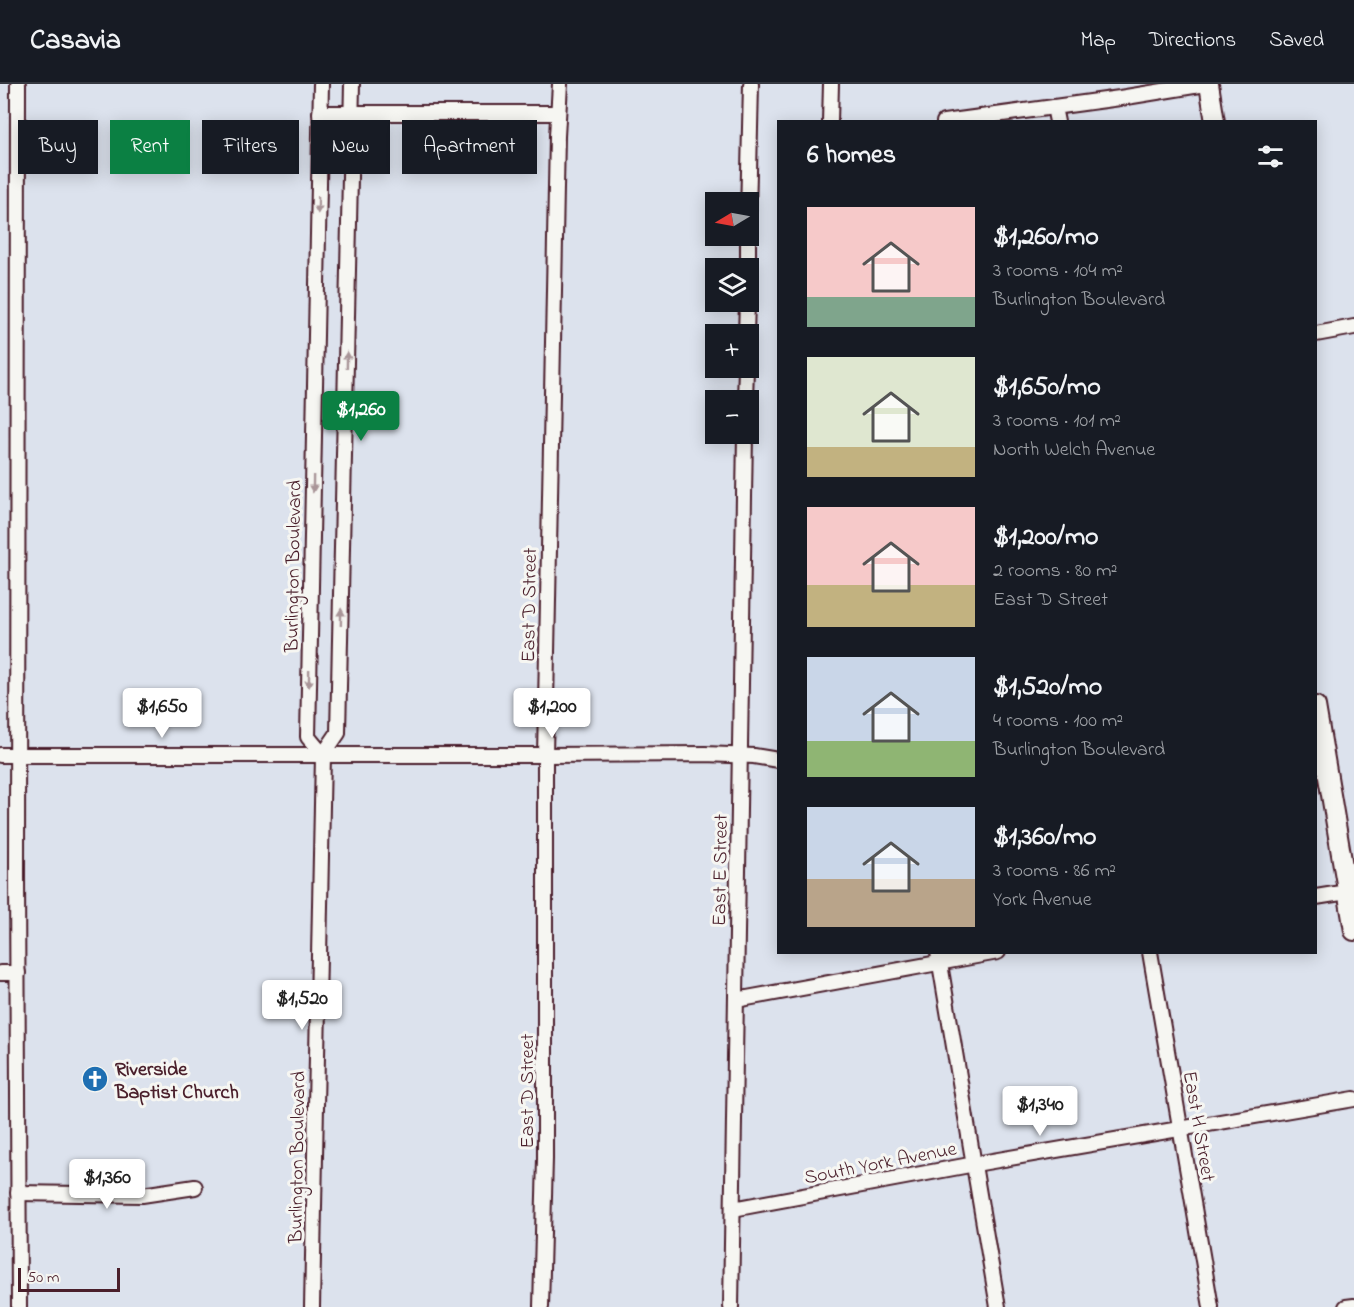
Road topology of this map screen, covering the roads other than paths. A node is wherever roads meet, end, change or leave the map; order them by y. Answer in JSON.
{"nodes":[{"id":1,"x":18,"y":84,"type":"edge"},
{"id":2,"x":321,"y":84,"type":"edge"},
{"id":3,"x":352,"y":84,"type":"edge"},
{"id":4,"x":560,"y":84,"type":"edge"},
{"id":5,"x":751,"y":84,"type":"edge"},
{"id":6,"x":831,"y":84,"type":"edge"},
{"id":7,"x":1117,"y":84,"type":"edge"},
{"id":8,"x":1208,"y":84,"type":"edge"},
{"id":9,"x":1120,"y":98,"type":"junction"},
{"id":10,"x":1054,"y":107,"type":"junction"},
{"id":11,"x":320,"y":113,"type":"junction"},
{"id":12,"x":352,"y":113,"type":"junction"},
{"id":13,"x":558,"y":113,"type":"junction"},
{"id":14,"x":830,"y":120,"type":"edge"},
{"id":15,"x":959,"y":120,"type":"edge"},
{"id":16,"x":1057,"y":120,"type":"edge"},
{"id":17,"x":1215,"y":120,"type":"edge"},
{"id":18,"x":749,"y":192,"type":"edge"},
{"id":19,"x":1354,"y":327,"type":"edge"},
{"id":20,"x":1317,"y":334,"type":"edge"},
{"id":21,"x":745,"y":444,"type":"edge"},
{"id":22,"x":1317,"y":712,"type":"edge"},
{"id":23,"x":323,"y":755,"type":"junction"},
{"id":24,"x":545,"y":755,"type":"junction"},
{"id":25,"x":0,"y":756,"type":"edge"},
{"id":26,"x":18,"y":756,"type":"junction"},
{"id":27,"x":739,"y":756,"type":"junction"},
{"id":28,"x":777,"y":760,"type":"edge"},
{"id":29,"x":1347,"y":892,"type":"junction"},
{"id":30,"x":1317,"y":897,"type":"edge"},
{"id":31,"x":1354,"y":931,"type":"edge"},
{"id":32,"x":978,"y":954,"type":"edge"},
{"id":33,"x":1150,"y":954,"type":"edge"},
{"id":34,"x":939,"y":958,"type":"edge"},
{"id":35,"x":0,"y":973,"type":"edge"},
{"id":36,"x":18,"y":973,"type":"junction"},
{"id":37,"x":736,"y":1000,"type":"junction"},
{"id":38,"x":1354,"y":1099,"type":"edge"},
{"id":39,"x":1180,"y":1129,"type":"junction"},
{"id":40,"x":975,"y":1164,"type":"junction"},
{"id":41,"x":195,"y":1187,"type":"dead end"},
{"id":42,"x":18,"y":1193,"type":"junction"},
{"id":43,"x":733,"y":1209,"type":"junction"},
{"id":44,"x":1354,"y":1306,"type":"edge"},
{"id":45,"x":19,"y":1307,"type":"edge"},
{"id":46,"x":312,"y":1307,"type":"edge"},
{"id":47,"x":541,"y":1307,"type":"edge"},
{"id":48,"x":731,"y":1307,"type":"edge"},
{"id":49,"x":998,"y":1307,"type":"edge"},
{"id":50,"x":1211,"y":1307,"type":"edge"},
{"id":51,"x":1346,"y":1307,"type":"edge"}],
"edges":[{"from":1,"to":26,"type":"street"},
{"from":2,"to":11,"type":"street","name":"Burlington Boulevard"},
{"from":3,"to":12,"type":"street","name":"Burlington Boulevard"},
{"from":4,"to":13,"type":"street","name":"East D Street"},
{"from":5,"to":18,"type":"street"},
{"from":6,"to":14,"type":"street"},
{"from":7,"to":9,"type":"street"},
{"from":8,"to":9,"type":"street"},
{"from":8,"to":17,"type":"main road"},
{"from":9,"to":10,"type":"street"},
{"from":10,"to":15,"type":"street"},
{"from":10,"to":16,"type":"street"},
{"from":11,"to":12,"type":"street"},
{"from":11,"to":23,"type":"street","name":"Burlington Boulevard","one_way":true},
{"from":12,"to":13,"type":"street"},
{"from":23,"to":12,"type":"street","name":"Burlington Boulevard","one_way":true},
{"from":13,"to":24,"type":"street","name":"East D Street"},
{"from":19,"to":20,"type":"street"},
{"from":21,"to":27,"type":"street","name":"East E Street"},
{"from":22,"to":29,"type":"main road"},
{"from":23,"to":24,"type":"street"},
{"from":23,"to":26,"type":"street"},
{"from":23,"to":46,"type":"street","name":"Burlington Boulevard"},
{"from":24,"to":27,"type":"street"},
{"from":24,"to":47,"type":"street","name":"East D Street"},
{"from":25,"to":26,"type":"street"},
{"from":26,"to":36,"type":"street"},
{"from":27,"to":28,"type":"street"},
{"from":27,"to":37,"type":"street","name":"East E Street"},
{"from":29,"to":30,"type":"street"},
{"from":29,"to":31,"type":"main road"},
{"from":32,"to":34,"type":"street"},
{"from":33,"to":39,"type":"street","name":"East H Street"},
{"from":34,"to":37,"type":"street"},
{"from":34,"to":40,"type":"street"},
{"from":35,"to":36,"type":"street"},
{"from":36,"to":42,"type":"street"},
{"from":37,"to":43,"type":"street","name":"East E Street"},
{"from":38,"to":39,"type":"street","name":"South York Avenue"},
{"from":39,"to":40,"type":"street","name":"South York Avenue"},
{"from":39,"to":50,"type":"street","name":"East H Street"},
{"from":40,"to":43,"type":"street","name":"South York Avenue"},
{"from":40,"to":49,"type":"street"},
{"from":41,"to":42,"type":"street"},
{"from":42,"to":45,"type":"street"},
{"from":43,"to":48,"type":"street","name":"East E Street"},
{"from":44,"to":51,"type":"street"}]}
